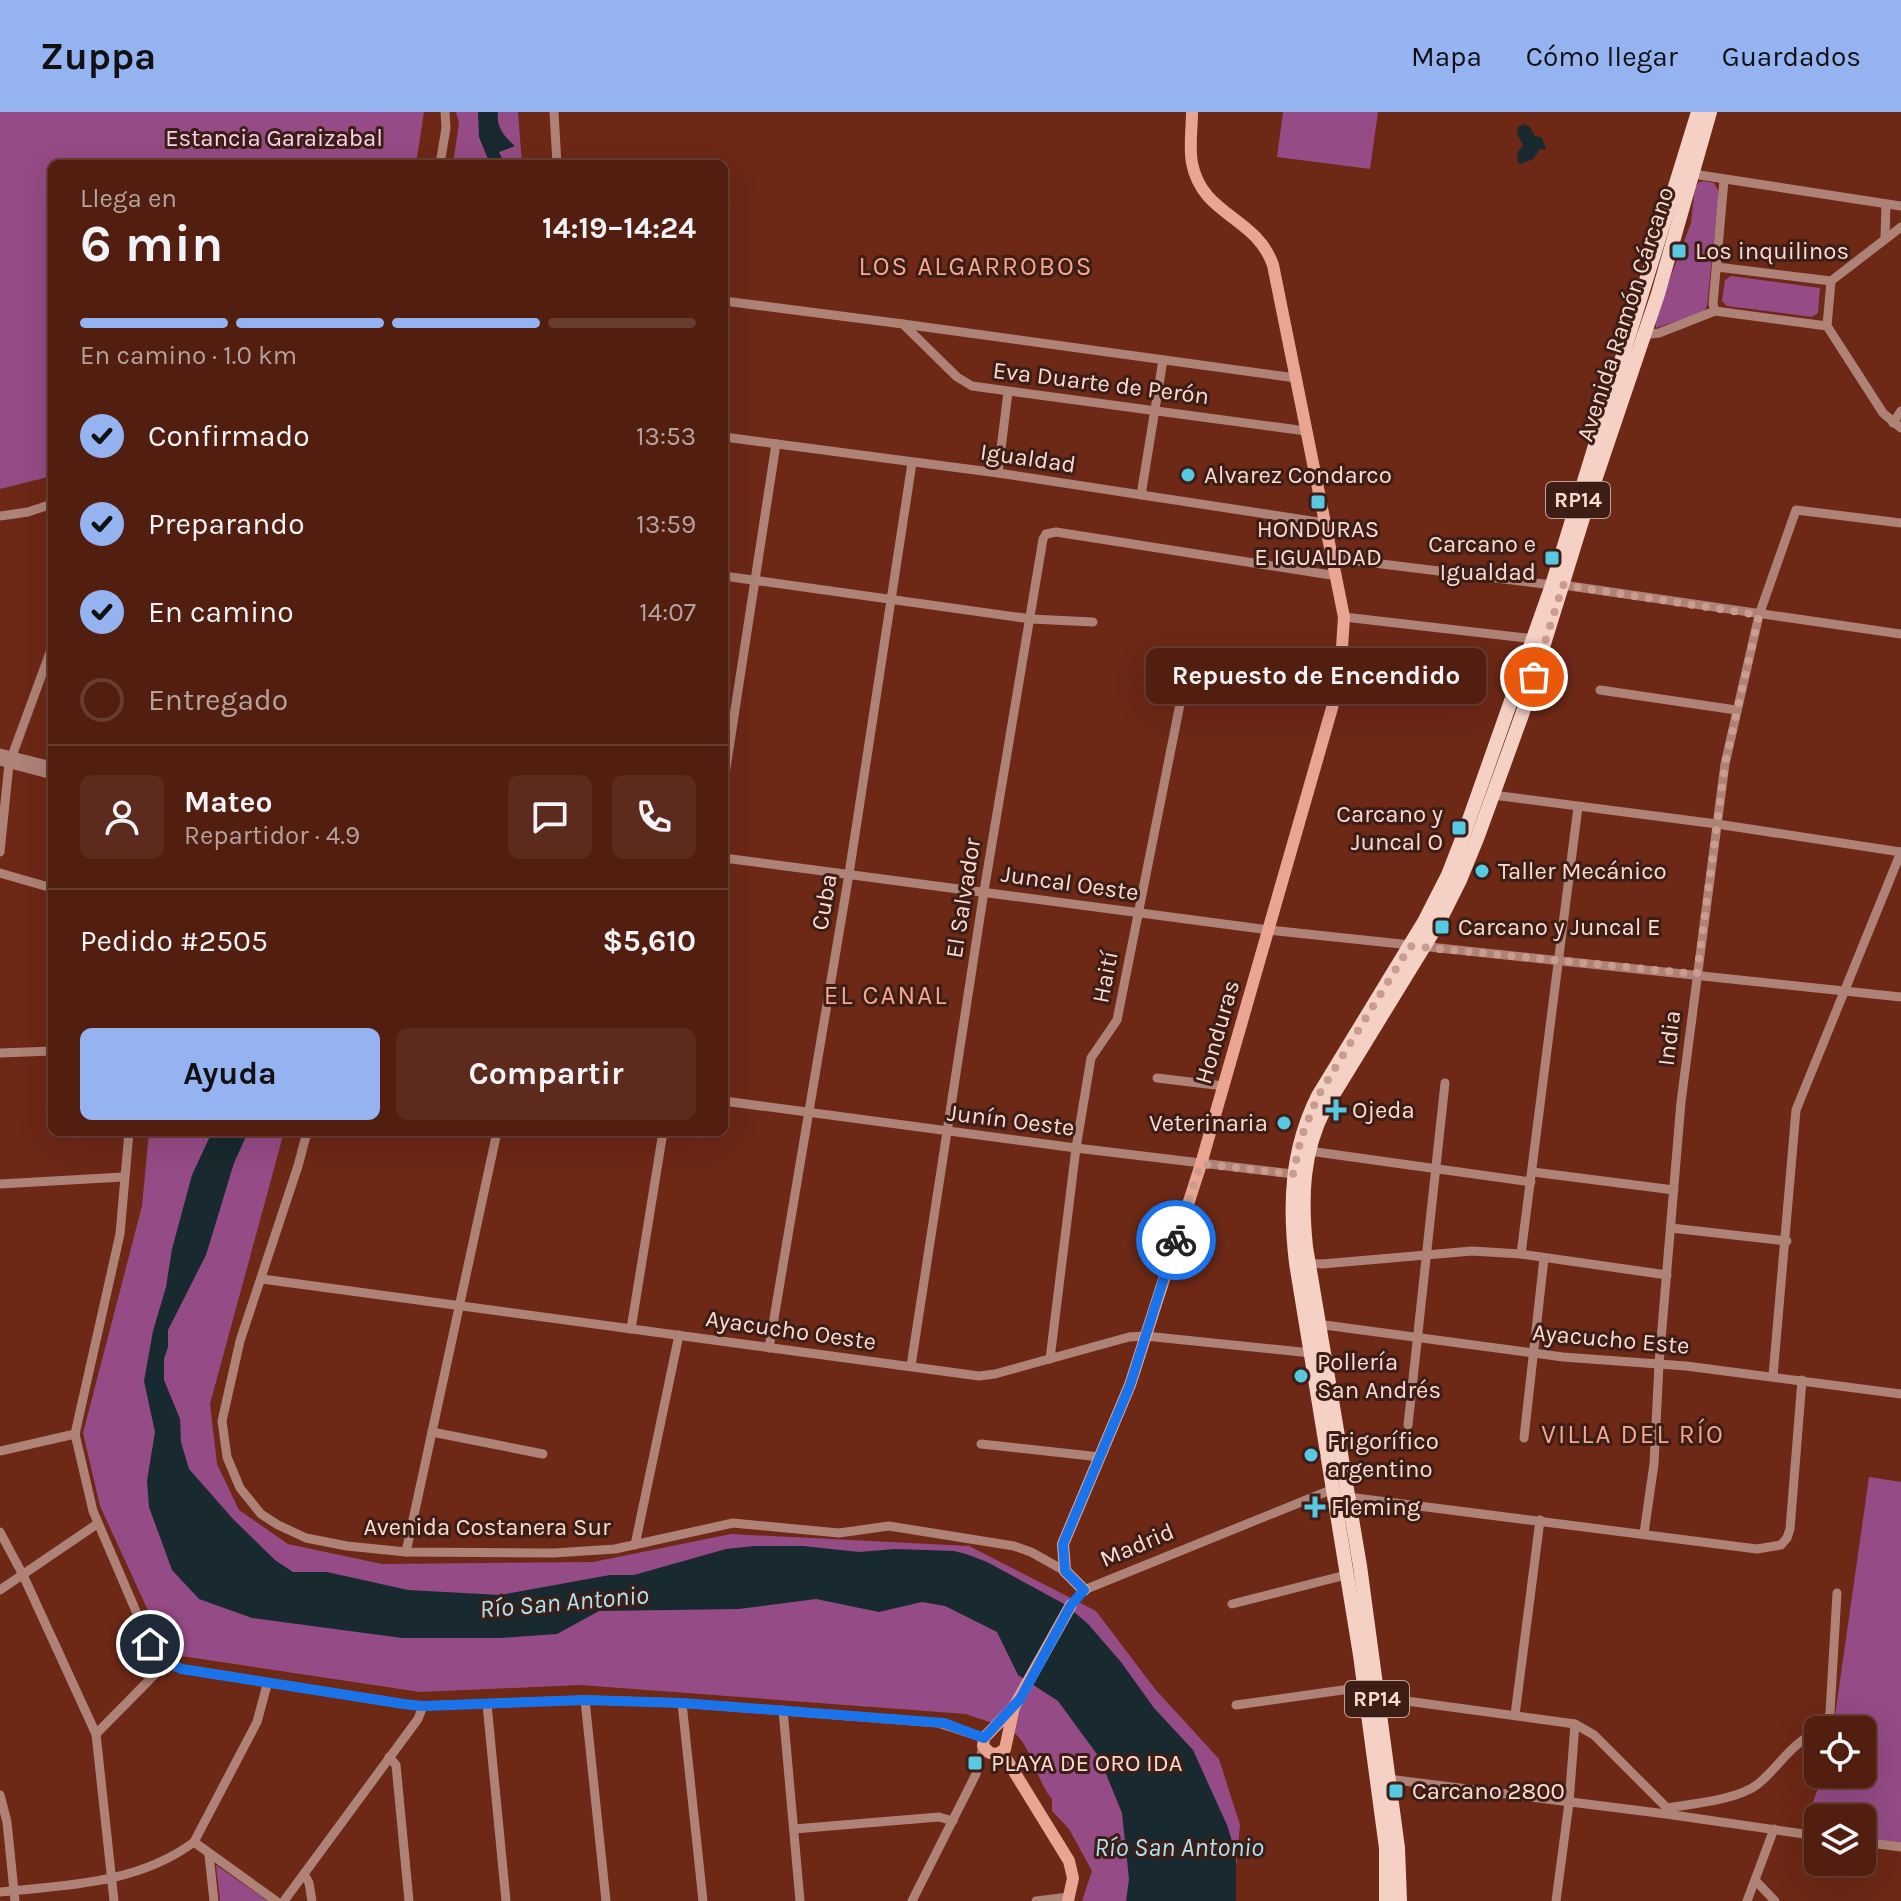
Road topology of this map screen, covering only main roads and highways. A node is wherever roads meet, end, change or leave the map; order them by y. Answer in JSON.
{"nodes":[{"id":1,"x":1192,"y":112,"type":"edge"},
{"id":2,"x":1698,"y":112,"type":"edge"},
{"id":3,"x":1710,"y":112,"type":"edge"},
{"id":4,"x":1637,"y":334,"type":"junction"},
{"id":5,"x":1557,"y":585,"type":"junction"},
{"id":6,"x":1416,"y":947,"type":"junction"},
{"id":7,"x":1326,"y":1447,"type":"junction"},
{"id":8,"x":1333,"y":1489,"type":"junction"},
{"id":9,"x":1348,"y":1497,"type":"junction"},
{"id":10,"x":1360,"y":1566,"type":"junction"},
{"id":11,"x":1084,"y":1590,"type":"road end"},
{"id":12,"x":1071,"y":1605,"type":"road end"},
{"id":13,"x":1017,"y":1703,"type":"junction"},
{"id":14,"x":985,"y":1739,"type":"junction"},
{"id":15,"x":1002,"y":1748,"type":"junction"},
{"id":16,"x":1068,"y":1899,"type":"edge"},
{"id":17,"x":1386,"y":1901,"type":"edge"},
{"id":18,"x":1400,"y":1901,"type":"edge"}],
"edges":[{"from":1,"to":11,"type":"main road","name":"Honduras"},
{"from":2,"to":4,"type":"main road","name":"Avenida Ramón Cárcano","number":"RP14"},
{"from":3,"to":4,"type":"main road","name":"Avenida Ramón Cárcano","number":"RP14"},
{"from":4,"to":5,"type":"main road","name":"Avenida Ramón Cárcano","number":"RP14"},
{"from":4,"to":5,"type":"main road","name":"Avenida Ramón Cárcano","number":"RP14"},
{"from":5,"to":6,"type":"main road","name":"Avenida Ramón Cárcano","number":"RP14"},
{"from":5,"to":6,"type":"main road","name":"Avenida Ramón Cárcano","number":"RP14"},
{"from":6,"to":7,"type":"main road","name":"Avenida Ramón Cárcano","number":"RP14"},
{"from":6,"to":9,"type":"main road","number":"RP14"},
{"from":7,"to":8,"type":"main road","name":"Avenida Ramón Cárcano","number":"RP14"},
{"from":7,"to":9,"type":"main road"},
{"from":8,"to":10,"type":"main road"},
{"from":8,"to":17,"type":"main road","name":"Avenida Ramón Cárcano","number":"RP14"},
{"from":9,"to":10,"type":"main road","number":"RP14"},
{"from":10,"to":18,"type":"main road","number":"RP14"},
{"from":12,"to":13,"type":"main road","name":"Madrid"},
{"from":13,"to":14,"type":"main road","name":"Madrid"},
{"from":13,"to":15,"type":"main road","name":"Madrid"},
{"from":14,"to":15,"type":"main road"},
{"from":14,"to":15,"type":"main road"},
{"from":15,"to":16,"type":"main road"}]}
